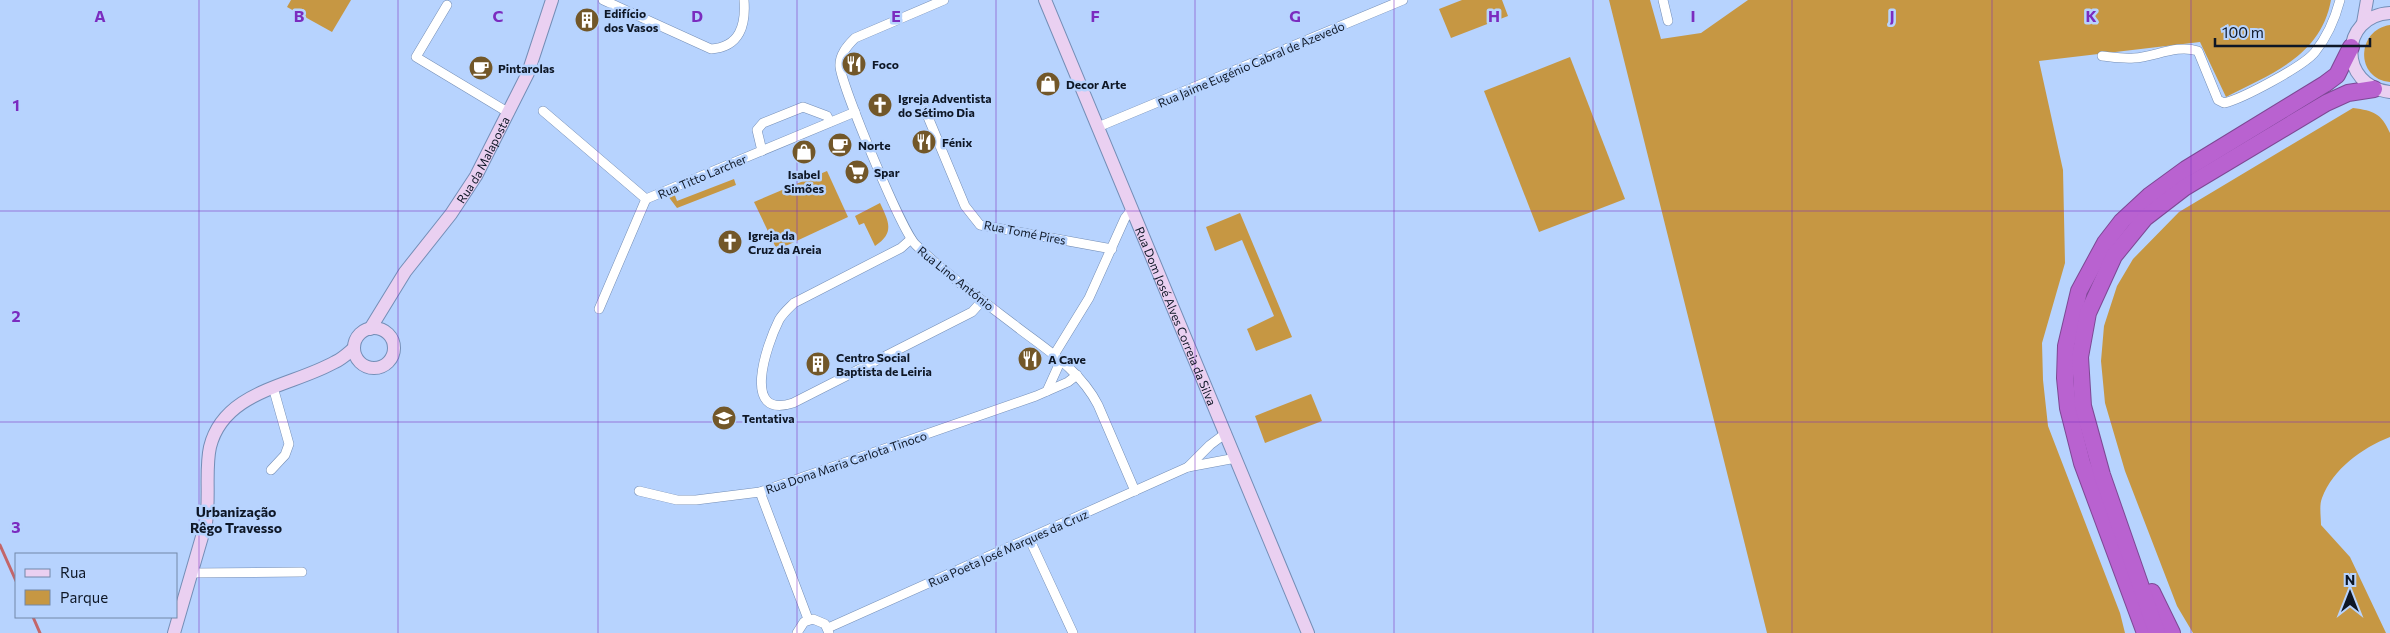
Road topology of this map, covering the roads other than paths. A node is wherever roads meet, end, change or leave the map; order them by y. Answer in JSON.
{"nodes":[{"id":1,"x":552,"y":0,"type":"edge"},
{"id":2,"x":603,"y":0,"type":"edge"},
{"id":3,"x":744,"y":0,"type":"edge"},
{"id":4,"x":941,"y":0,"type":"edge"},
{"id":5,"x":1045,"y":0,"type":"edge"},
{"id":6,"x":1403,"y":0,"type":"edge"},
{"id":7,"x":1663,"y":0,"type":"edge"},
{"id":8,"x":2340,"y":0,"type":"edge"},
{"id":9,"x":2366,"y":0,"type":"edge"},
{"id":10,"x":448,"y":5,"type":"dead end"},
{"id":11,"x":2390,"y":13,"type":"edge"},
{"id":12,"x":1668,"y":21,"type":"dead end"},
{"id":13,"x":2363,"y":23,"type":"junction"},
{"id":14,"x":2351,"y":47,"type":"junction"},
{"id":15,"x":2102,"y":56,"type":"dead end"},
{"id":16,"x":2384,"y":93,"type":"edge"},
{"id":17,"x":923,"y":105,"type":"dead end"},
{"id":18,"x":544,"y":111,"type":"dead end"},
{"id":19,"x":855,"y":112,"type":"junction"},
{"id":20,"x":509,"y":113,"type":"junction"},
{"id":21,"x":830,"y":122,"type":"junction"},
{"id":22,"x":1098,"y":127,"type":"junction"},
{"id":23,"x":762,"y":151,"type":"junction"},
{"id":24,"x":646,"y":199,"type":"junction"},
{"id":25,"x":1132,"y":209,"type":"junction"},
{"id":26,"x":911,"y":239,"type":"junction"},
{"id":27,"x":1112,"y":250,"type":"junction"},
{"id":28,"x":982,"y":301,"type":"junction"},
{"id":29,"x":386,"y":304,"type":"junction"},
{"id":30,"x":599,"y":309,"type":"dead end"},
{"id":31,"x":370,"y":329,"type":"junction"},
{"id":32,"x":389,"y":335,"type":"junction"},
{"id":33,"x":354,"y":348,"type":"junction"},
{"id":34,"x":1058,"y":357,"type":"junction"},
{"id":35,"x":358,"y":361,"type":"junction"},
{"id":36,"x":336,"y":362,"type":"junction"},
{"id":37,"x":1078,"y":375,"type":"junction"},
{"id":38,"x":273,"y":387,"type":"junction"},
{"id":39,"x":1047,"y":391,"type":"junction"},
{"id":40,"x":1226,"y":433,"type":"junction"},
{"id":41,"x":1236,"y":458,"type":"junction"},
{"id":42,"x":1188,"y":467,"type":"junction"},
{"id":43,"x":271,"y":470,"type":"dead end"},
{"id":44,"x":639,"y":491,"type":"dead end"},
{"id":45,"x":1135,"y":491,"type":"junction"},
{"id":46,"x":760,"y":492,"type":"junction"},
{"id":47,"x":1028,"y":538,"type":"junction"},
{"id":48,"x":2130,"y":551,"type":"junction"},
{"id":49,"x":302,"y":572,"type":"dead end"},
{"id":50,"x":192,"y":573,"type":"junction"},
{"id":51,"x":808,"y":620,"type":"junction"},
{"id":52,"x":828,"y":631,"type":"edge"},
{"id":53,"x":2143,"y":631,"type":"edge"},
{"id":54,"x":174,"y":633,"type":"edge"},
{"id":55,"x":797,"y":633,"type":"edge"},
{"id":56,"x":1073,"y":633,"type":"edge"},
{"id":57,"x":1308,"y":633,"type":"edge"},
{"id":58,"x":2157,"y":633,"type":"edge"},
{"id":59,"x":2172,"y":633,"type":"edge"}],
"edges":[{"from":1,"to":20,"type":"street","name":"Rua da Malaposta"},
{"from":2,"to":3,"type":"street"},
{"from":4,"to":19,"type":"street","name":"Rua Lino António"},
{"from":5,"to":22,"type":"street","name":"Rua Dom José Alves Correia da Silva"},
{"from":6,"to":22,"type":"street","name":"Rua Jaime Eugénio Cabral de Azevedo"},
{"from":7,"to":12,"type":"street"},
{"from":8,"to":15,"type":"street"},
{"from":9,"to":13,"type":"street"},
{"from":10,"to":20,"type":"street"},
{"from":11,"to":13,"type":"street"},
{"from":13,"to":14,"type":"street"},
{"from":14,"to":16,"type":"street"},
{"from":14,"to":53,"type":"highway"},
{"from":16,"to":48,"type":"highway"},
{"from":17,"to":27,"type":"street","name":"Rua Tomé Pires"},
{"from":18,"to":24,"type":"street","name":"Rua Titto Larcher"},
{"from":19,"to":21,"type":"street","name":"Rua Titto Larcher"},
{"from":19,"to":26,"type":"street","name":"Rua Lino António"},
{"from":20,"to":29,"type":"street","name":"Rua da Malaposta"},
{"from":21,"to":23,"type":"street","name":"Rua Titto Larcher"},
{"from":21,"to":23,"type":"street"},
{"from":22,"to":25,"type":"street","name":"Rua Dom José Alves Correia da Silva"},
{"from":23,"to":24,"type":"street","name":"Rua Titto Larcher"},
{"from":24,"to":30,"type":"street"},
{"from":25,"to":27,"type":"street"},
{"from":25,"to":40,"type":"street","name":"Rua Dom José Alves Correia da Silva"},
{"from":26,"to":28,"type":"street","name":"Rua Lino António"},
{"from":26,"to":28,"type":"street"},
{"from":27,"to":34,"type":"street"},
{"from":28,"to":34,"type":"street","name":"Rua Lino António"},
{"from":29,"to":31,"type":"street","name":"Rua da Malaposta"},
{"from":29,"to":32,"type":"street","name":"Rua da Malaposta"},
{"from":31,"to":32,"type":"street"},
{"from":31,"to":33,"type":"street","name":"Rua da Malaposta"},
{"from":32,"to":35,"type":"street","name":"Rua da Malaposta"},
{"from":33,"to":35,"type":"street"},
{"from":33,"to":36,"type":"street","name":"Rua da Malaposta"},
{"from":34,"to":37,"type":"street","name":"Rua Lino António"},
{"from":34,"to":39,"type":"street"},
{"from":35,"to":36,"type":"street","name":"Rua da Malaposta"},
{"from":36,"to":38,"type":"street","name":"Rua da Malaposta"},
{"from":37,"to":39,"type":"street","name":"Rua Dona Maria Carlota Tinoco"},
{"from":37,"to":45,"type":"street","name":"Rua Lino António"},
{"from":38,"to":43,"type":"street"},
{"from":38,"to":50,"type":"street","name":"Rua da Malaposta"},
{"from":39,"to":46,"type":"street","name":"Rua Dona Maria Carlota Tinoco"},
{"from":40,"to":41,"type":"street","name":"Rua Dom José Alves Correia da Silva"},
{"from":40,"to":42,"type":"street","name":"Rua Poeta José Marques da Cruz"},
{"from":41,"to":42,"type":"street","name":"Rua Poeta José Marques da Cruz"},
{"from":41,"to":57,"type":"street","name":"Rua Dom José Alves Correia da Silva"},
{"from":42,"to":45,"type":"street","name":"Rua Poeta José Marques da Cruz"},
{"from":44,"to":46,"type":"street","name":"Rua Dona Maria Carlota Tinoco"},
{"from":45,"to":47,"type":"street","name":"Rua Poeta José Marques da Cruz"},
{"from":46,"to":51,"type":"street"},
{"from":47,"to":52,"type":"street","name":"Rua Poeta José Marques da Cruz"},
{"from":47,"to":56,"type":"street"},
{"from":48,"to":58,"type":"highway"},
{"from":48,"to":59,"type":"highway"},
{"from":49,"to":50,"type":"street"},
{"from":50,"to":54,"type":"street","name":"Rua da Malaposta"},
{"from":51,"to":52,"type":"street"},
{"from":51,"to":55,"type":"street"}]}
